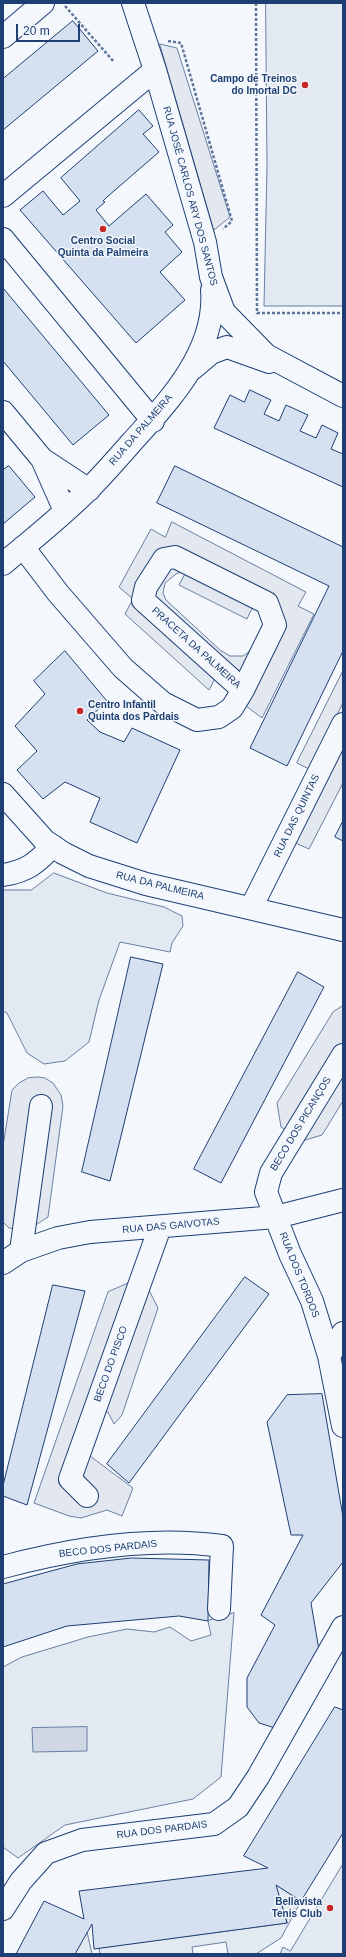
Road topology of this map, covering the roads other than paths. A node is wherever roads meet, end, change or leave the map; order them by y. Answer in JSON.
{"nodes":[{"id":1,"x":43,"y":3,"type":"edge"},
{"id":2,"x":133,"y":3,"type":"edge"},
{"id":3,"x":3,"y":37,"type":"edge"},
{"id":4,"x":155,"y":70,"type":"junction"},
{"id":5,"x":3,"y":196,"type":"edge"},
{"id":6,"x":3,"y":239,"type":"edge"},
{"id":7,"x":210,"y":277,"type":"junction"},
{"id":8,"x":192,"y":368,"type":"junction"},
{"id":9,"x":304,"y":376,"type":"junction"},
{"id":10,"x":343,"y":396,"type":"edge"},
{"id":11,"x":5,"y":419,"type":"edge"},
{"id":12,"x":153,"y":420,"type":"junction"},
{"id":13,"x":42,"y":459,"type":"junction"},
{"id":14,"x":88,"y":490,"type":"junction"},
{"id":15,"x":65,"y":511,"type":"junction"},
{"id":16,"x":23,"y":548,"type":"junction"},
{"id":17,"x":3,"y":564,"type":"edge"},
{"id":18,"x":243,"y":690,"type":"junction"},
{"id":19,"x":343,"y":724,"type":"edge"},
{"id":20,"x":3,"y":794,"type":"edge"},
{"id":21,"x":52,"y":846,"type":"junction"},
{"id":22,"x":3,"y":875,"type":"edge"},
{"id":23,"x":251,"y":908,"type":"junction"},
{"id":24,"x":343,"y":930,"type":"edge"},
{"id":25,"x":343,"y":1055,"type":"edge"},
{"id":26,"x":41,"y":1106,"type":"dead end"},
{"id":27,"x":343,"y":1200,"type":"edge"},
{"id":28,"x":276,"y":1217,"type":"junction"},
{"id":29,"x":160,"y":1227,"type":"junction"},
{"id":30,"x":12,"y":1257,"type":"edge"},
{"id":31,"x":343,"y":1333,"type":"edge"},
{"id":32,"x":329,"y":1356,"type":"junction"},
{"id":33,"x":343,"y":1426,"type":"edge"},
{"id":34,"x":87,"y":1496,"type":"dead end"},
{"id":35,"x":3,"y":1567,"type":"edge"},
{"id":36,"x":219,"y":1609,"type":"dead end"},
{"id":37,"x":342,"y":1628,"type":"edge"},
{"id":38,"x":3,"y":1909,"type":"edge"}],
"edges":[{"from":1,"to":3,"type":"street"},
{"from":2,"to":4,"type":"street","name":"RUA JOSÉ CARLOS ARY DOS SANTOS"},
{"from":4,"to":5,"type":"street"},
{"from":4,"to":7,"type":"street","name":"RUA JOSÉ CARLOS ARY DOS SANTOS"},
{"from":6,"to":12,"type":"street"},
{"from":7,"to":8,"type":"street"},
{"from":7,"to":9,"type":"street","name":"RUA JOSÉ CARLOS ARY DOS SANTOS"},
{"from":8,"to":9,"type":"street","name":"RUA JOSÉ CARLOS ARY DOS SANTOS"},
{"from":8,"to":12,"type":"street","name":"RUA DA PALMEIRA"},
{"from":9,"to":10,"type":"street","name":"RUA JOSÉ CARLOS ARY DOS SANTOS"},
{"from":11,"to":13,"type":"street"},
{"from":12,"to":14,"type":"street","name":"RUA DA PALMEIRA"},
{"from":13,"to":14,"type":"street"},
{"from":13,"to":15,"type":"street"},
{"from":14,"to":15,"type":"street","name":"RUA DA PALMEIRA"},
{"from":15,"to":16,"type":"street","name":"RUA DA PALMEIRA"},
{"from":16,"to":17,"type":"street","name":"RUA DA PALMEIRA"},
{"from":16,"to":18,"type":"street","name":"PRACETA DA PALMEIRA"},
{"from":18,"to":18,"type":"street","name":"PRACETA DA PALMEIRA"},
{"from":19,"to":23,"type":"street","name":"RUA DAS QUINTAS"},
{"from":20,"to":21,"type":"street","name":"RUA DA PALMEIRA"},
{"from":21,"to":22,"type":"street"},
{"from":21,"to":23,"type":"street","name":"RUA DA PALMEIRA"},
{"from":23,"to":24,"type":"street","name":"RUA DA PALMEIRA"},
{"from":25,"to":28,"type":"street","name":"BECO DOS PICANÇOS"},
{"from":26,"to":30,"type":"street"},
{"from":27,"to":28,"type":"street","name":"RUA DAS GAIVOTAS"},
{"from":28,"to":29,"type":"street","name":"RUA DAS GAIVOTAS"},
{"from":28,"to":32,"type":"street","name":"RUA DOS TORDOS"},
{"from":29,"to":30,"type":"street","name":"RUA DAS GAIVOTAS"},
{"from":29,"to":34,"type":"street","name":"BECO DO PISCO"},
{"from":31,"to":32,"type":"street"},
{"from":32,"to":33,"type":"street","name":"RUA DOS TORDOS"},
{"from":35,"to":36,"type":"street","name":"BECO DOS PARDAIS"},
{"from":37,"to":38,"type":"street","name":"RUA DOS PARDAIS"}]}
